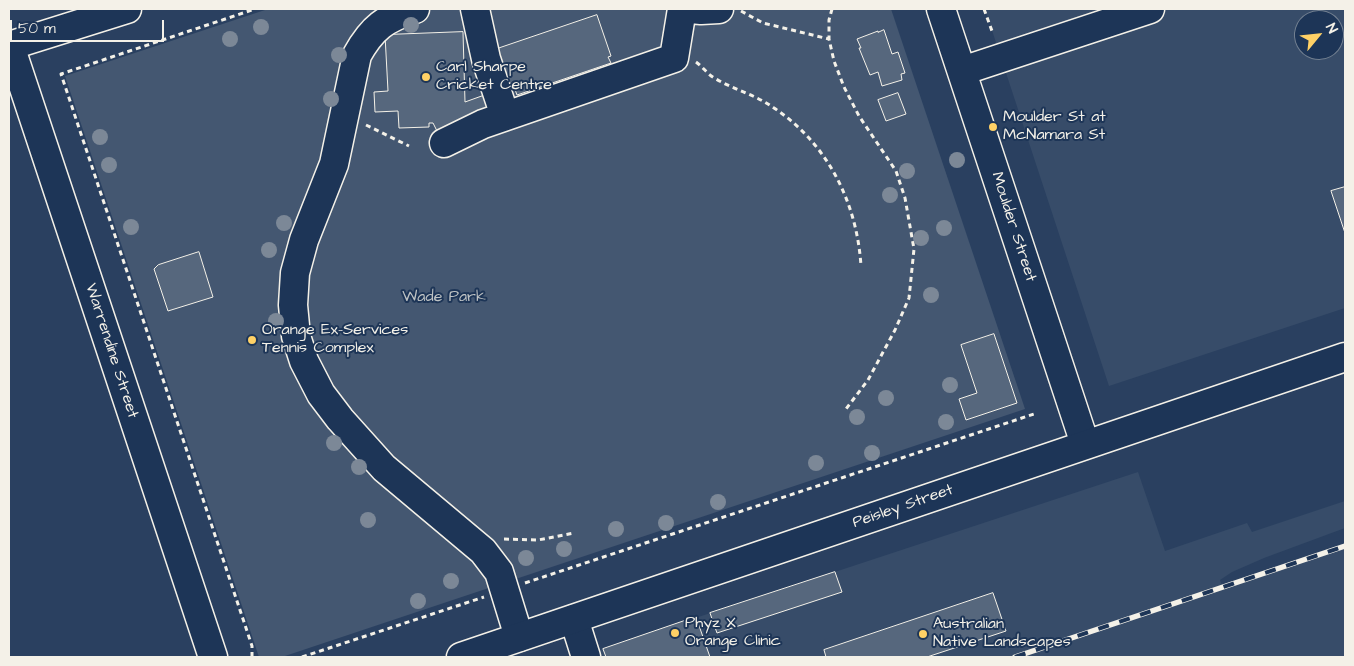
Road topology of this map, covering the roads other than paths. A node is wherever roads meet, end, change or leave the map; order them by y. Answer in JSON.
{"nodes":[{"id":1,"x":127,"y":9,"type":"edge"},
{"id":2,"x":415,"y":9,"type":"edge"},
{"id":3,"x":475,"y":9,"type":"edge"},
{"id":4,"x":682,"y":9,"type":"edge"},
{"id":5,"x":691,"y":9,"type":"edge"},
{"id":6,"x":719,"y":9,"type":"edge"},
{"id":7,"x":941,"y":9,"type":"edge"},
{"id":8,"x":1150,"y":9,"type":"edge"},
{"id":9,"x":9,"y":46,"type":"edge"},
{"id":10,"x":962,"y":71,"type":"junction"},
{"id":11,"x":504,"y":116,"type":"junction"},
{"id":12,"x":444,"y":143,"type":"dead end"},
{"id":13,"x":1345,"y":357,"type":"edge"},
{"id":14,"x":1085,"y":444,"type":"junction"},
{"id":15,"x":574,"y":619,"type":"junction"},
{"id":16,"x":508,"y":646,"type":"edge"},
{"id":17,"x":213,"y":657,"type":"edge"},
{"id":18,"x":461,"y":657,"type":"edge"},
{"id":19,"x":586,"y":657,"type":"edge"}],
"edges":[{"from":1,"to":9,"type":"street"},
{"from":2,"to":16,"type":"street"},
{"from":3,"to":11,"type":"street"},
{"from":4,"to":11,"type":"street"},
{"from":5,"to":6,"type":"street"},
{"from":7,"to":10,"type":"street","name":"Moulder Street"},
{"from":8,"to":10,"type":"street"},
{"from":9,"to":17,"type":"street","name":"Warrendine Street"},
{"from":10,"to":14,"type":"street","name":"Moulder Street"},
{"from":11,"to":12,"type":"street"},
{"from":13,"to":14,"type":"street","name":"Peisley Street"},
{"from":14,"to":15,"type":"street","name":"Peisley Street"},
{"from":15,"to":16,"type":"street","name":"Peisley Street"},
{"from":15,"to":19,"type":"street"},
{"from":16,"to":18,"type":"street","name":"Peisley Street"}]}
